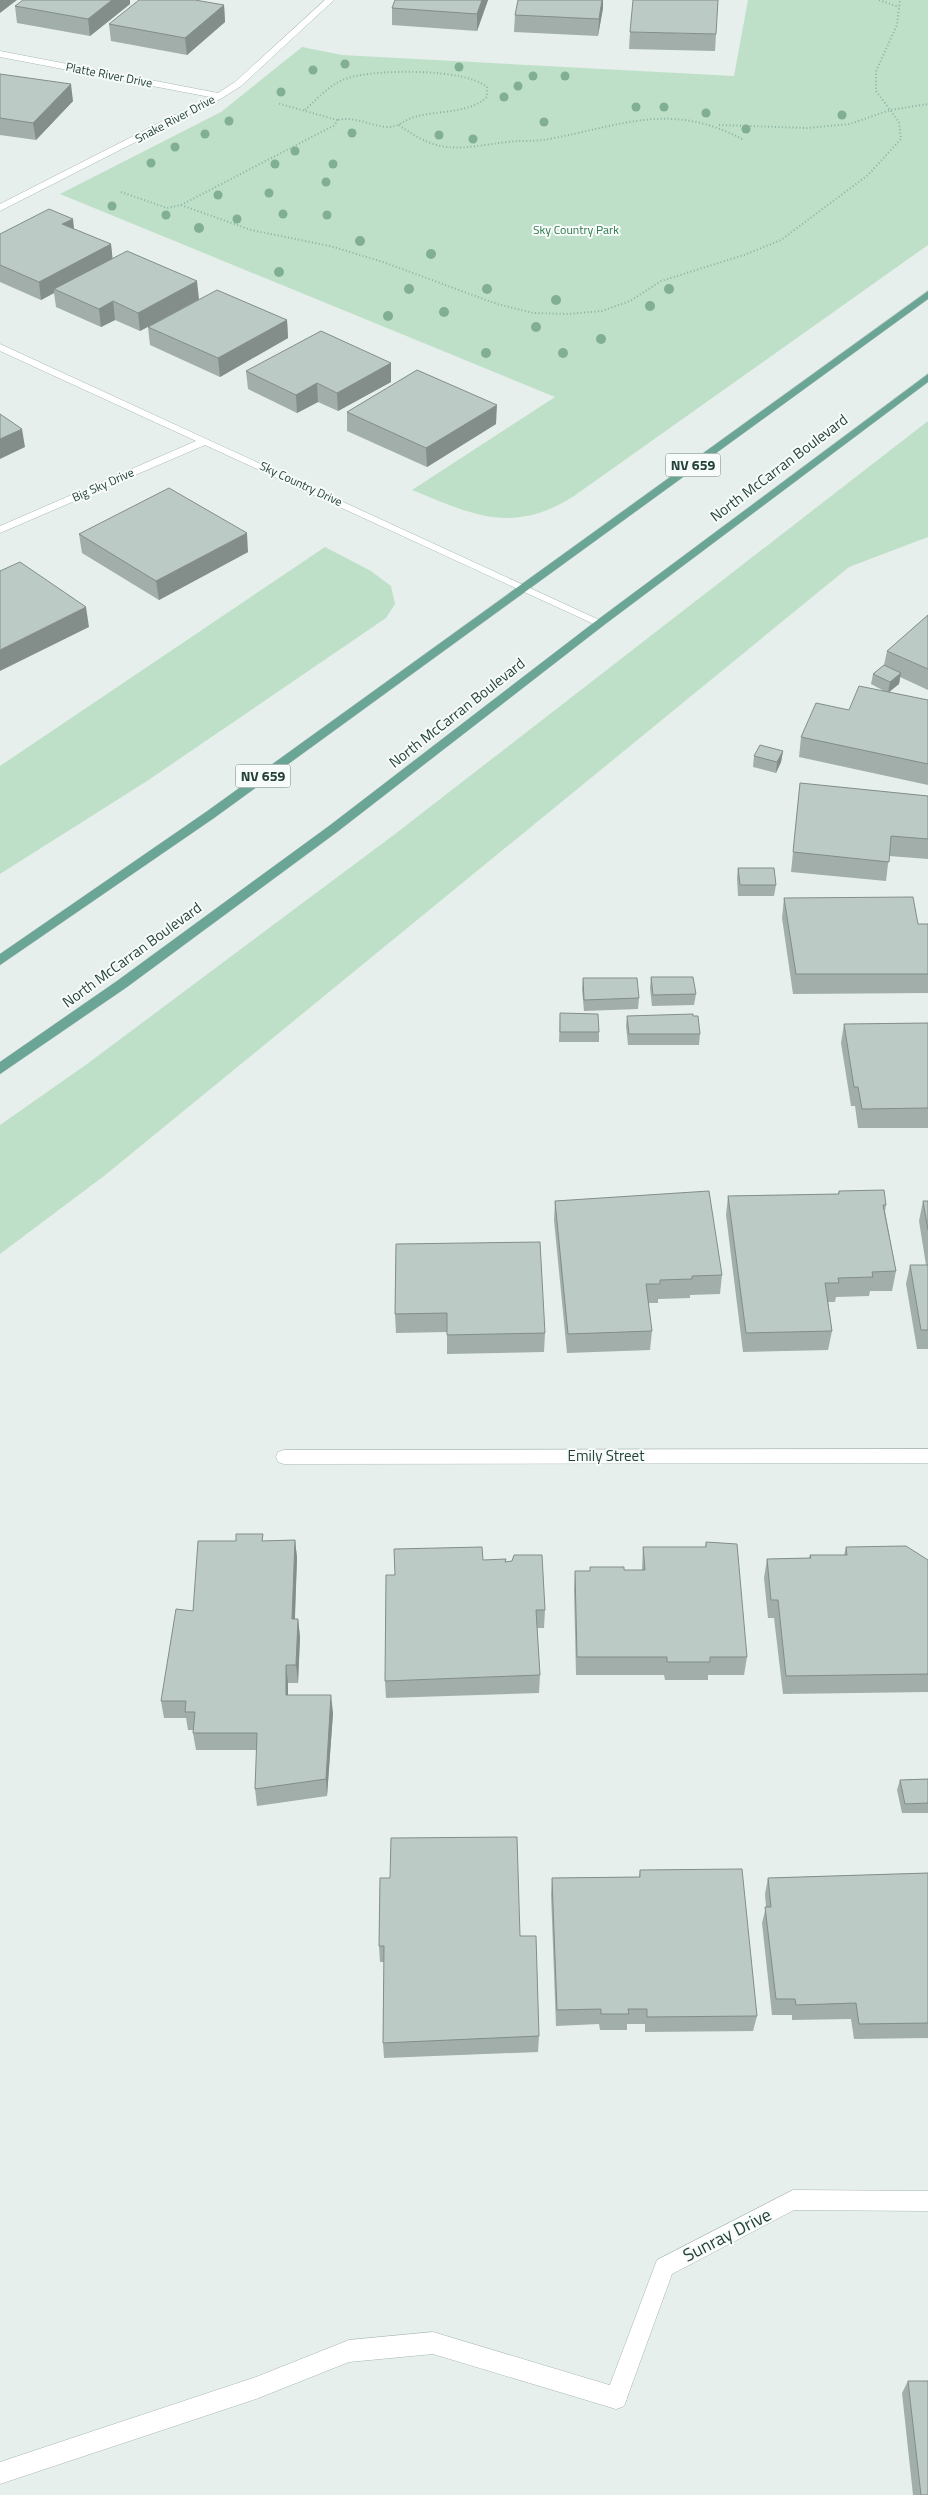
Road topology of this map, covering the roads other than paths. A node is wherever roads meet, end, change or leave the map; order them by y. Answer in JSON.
{"nodes":[{"id":1,"x":330,"y":0,"type":"edge"},
{"id":2,"x":0,"y":54,"type":"edge"},
{"id":3,"x":219,"y":96,"type":"junction"},
{"id":4,"x":0,"y":208,"type":"edge"},
{"id":5,"x":928,"y":294,"type":"edge"},
{"id":6,"x":0,"y":347,"type":"edge"},
{"id":7,"x":928,"y":377,"type":"edge"},
{"id":8,"x":206,"y":441,"type":"junction"},
{"id":9,"x":0,"y":530,"type":"edge"},
{"id":10,"x":523,"y":587,"type":"junction"},
{"id":11,"x":600,"y":623,"type":"junction"},
{"id":12,"x":0,"y":960,"type":"edge"},
{"id":13,"x":0,"y":1069,"type":"edge"},
{"id":14,"x":928,"y":1456,"type":"edge"},
{"id":15,"x":284,"y":1457,"type":"dead end"},
{"id":16,"x":928,"y":2201,"type":"edge"},
{"id":17,"x":0,"y":2474,"type":"edge"}],
"edges":[{"from":1,"to":3,"type":"street","name":"Snake River Drive"},
{"from":2,"to":3,"type":"street","name":"Platte River Drive"},
{"from":3,"to":4,"type":"street","name":"Snake River Drive"},
{"from":5,"to":10,"type":"main road","number":"NV 659"},
{"from":6,"to":8,"type":"street","name":"Sky Country Drive"},
{"from":7,"to":11,"type":"main road","name":"North McCarran Boulevard"},
{"from":8,"to":9,"type":"street","name":"Big Sky Drive"},
{"from":8,"to":10,"type":"street","name":"Sky Country Drive"},
{"from":10,"to":11,"type":"street","name":"Sky Country Drive"},
{"from":10,"to":12,"type":"main road","number":"NV 659"},
{"from":11,"to":13,"type":"main road","name":"North McCarran Boulevard"},
{"from":14,"to":15,"type":"street","name":"Emily Street"},
{"from":16,"to":17,"type":"street","name":"Sunray Drive"}]}
